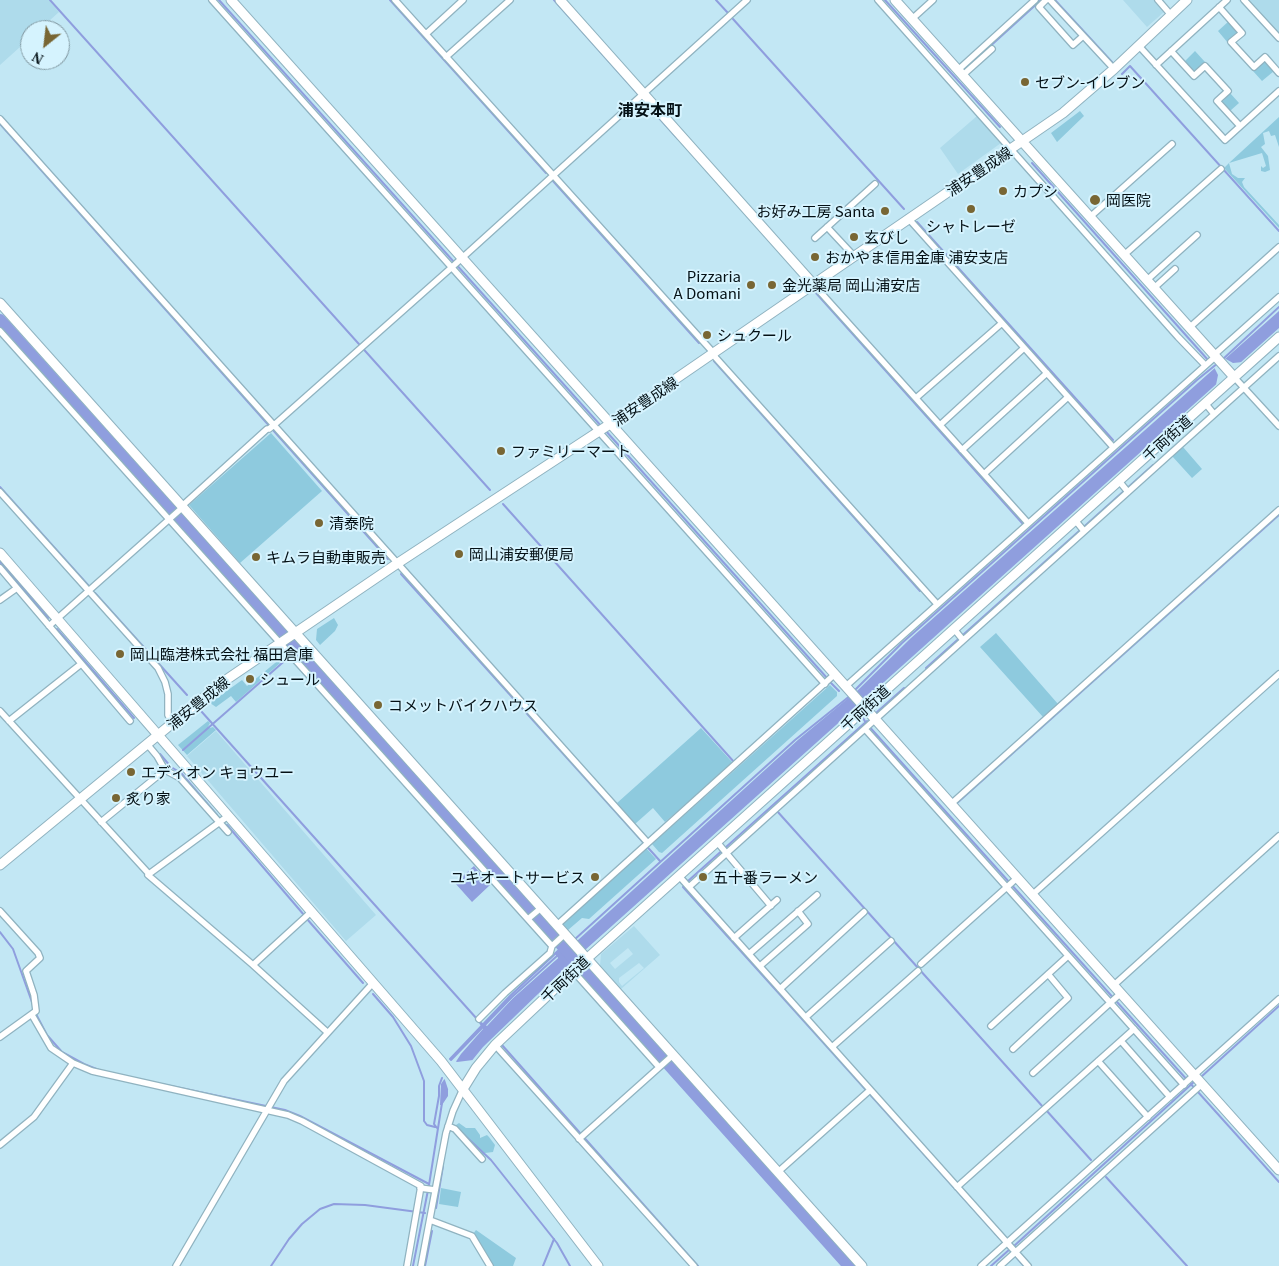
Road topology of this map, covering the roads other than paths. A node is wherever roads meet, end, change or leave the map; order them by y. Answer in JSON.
{"nodes":[{"id":1,"x":212,"y":0,"type":"edge"},
{"id":2,"x":231,"y":0,"type":"edge"},
{"id":3,"x":395,"y":0,"type":"edge"},
{"id":4,"x":463,"y":0,"type":"edge"},
{"id":5,"x":510,"y":0,"type":"edge"},
{"id":6,"x":560,"y":0,"type":"edge"},
{"id":7,"x":747,"y":0,"type":"edge"},
{"id":8,"x":878,"y":0,"type":"edge"},
{"id":9,"x":895,"y":0,"type":"edge"},
{"id":10,"x":933,"y":0,"type":"edge"},
{"id":11,"x":1035,"y":0,"type":"edge"},
{"id":12,"x":1048,"y":0,"type":"edge"},
{"id":13,"x":1158,"y":0,"type":"edge"},
{"id":14,"x":1187,"y":0,"type":"edge"},
{"id":15,"x":1228,"y":0,"type":"edge"},
{"id":16,"x":1244,"y":0,"type":"edge"},
{"id":17,"x":1219,"y":7,"type":"junction"},
{"id":18,"x":1171,"y":15,"type":"junction"},
{"id":19,"x":912,"y":19,"type":"junction"},
{"id":20,"x":426,"y":34,"type":"junction"},
{"id":21,"x":1082,"y":37,"type":"junction"},
{"id":22,"x":1279,"y":38,"type":"edge"},
{"id":23,"x":1139,"y":46,"type":"junction"},
{"id":24,"x":992,"y":49,"type":"dead end"},
{"id":25,"x":1171,"y":51,"type":"junction"},
{"id":26,"x":446,"y":57,"type":"junction"},
{"id":27,"x":939,"y":59,"type":"junction"},
{"id":28,"x":1156,"y":65,"type":"junction"},
{"id":29,"x":1114,"y":69,"type":"junction"},
{"id":30,"x":960,"y":72,"type":"junction"},
{"id":31,"x":1279,"y":72,"type":"edge"},
{"id":32,"x":1279,"y":90,"type":"edge"},
{"id":33,"x":644,"y":94,"type":"junction"},
{"id":34,"x":975,"y":100,"type":"junction"},
{"id":35,"x":0,"y":119,"type":"edge"},
{"id":36,"x":1240,"y":126,"type":"junction"},
{"id":37,"x":1022,"y":142,"type":"junction"},
{"id":38,"x":1172,"y":144,"type":"dead end"},
{"id":39,"x":1011,"y":150,"type":"junction"},
{"id":40,"x":1221,"y":169,"type":"dead end"},
{"id":41,"x":553,"y":176,"type":"junction"},
{"id":42,"x":875,"y":184,"type":"dead end"},
{"id":43,"x":1090,"y":217,"type":"junction"},
{"id":44,"x":908,"y":218,"type":"junction"},
{"id":45,"x":827,"y":227,"type":"junction"},
{"id":46,"x":1197,"y":235,"type":"dead end"},
{"id":47,"x":815,"y":238,"type":"dead end"},
{"id":48,"x":1107,"y":246,"type":"junction"},
{"id":49,"x":1279,"y":247,"type":"edge"},
{"id":50,"x":1124,"y":255,"type":"junction"},
{"id":51,"x":854,"y":256,"type":"junction"},
{"id":52,"x":456,"y":263,"type":"junction"},
{"id":53,"x":1175,"y":269,"type":"dead end"},
{"id":54,"x":1147,"y":280,"type":"junction"},
{"id":55,"x":814,"y":285,"type":"junction"},
{"id":56,"x":1154,"y":288,"type":"junction"},
{"id":57,"x":1279,"y":297,"type":"edge"},
{"id":58,"x":0,"y":303,"type":"edge"},
{"id":59,"x":1002,"y":323,"type":"junction"},
{"id":60,"x":1189,"y":328,"type":"junction"},
{"id":61,"x":0,"y":331,"type":"edge"},
{"id":62,"x":1279,"y":337,"type":"edge"},
{"id":63,"x":1024,"y":348,"type":"junction"},
{"id":64,"x":714,"y":354,"type":"junction"},
{"id":65,"x":1279,"y":356,"type":"edge"},
{"id":66,"x":1216,"y":357,"type":"junction"},
{"id":67,"x":1205,"y":365,"type":"junction"},
{"id":68,"x":1047,"y":373,"type":"junction"},
{"id":69,"x":1232,"y":375,"type":"junction"},
{"id":70,"x":1244,"y":387,"type":"junction"},
{"id":71,"x":1068,"y":397,"type":"junction"},
{"id":72,"x":916,"y":398,"type":"junction"},
{"id":73,"x":1205,"y":403,"type":"junction"},
{"id":74,"x":1214,"y":414,"type":"junction"},
{"id":75,"x":940,"y":425,"type":"junction"},
{"id":76,"x":272,"y":426,"type":"junction"},
{"id":77,"x":1279,"y":426,"type":"edge"},
{"id":78,"x":604,"y":428,"type":"junction"},
{"id":79,"x":1112,"y":447,"type":"junction"},
{"id":80,"x":962,"y":450,"type":"junction"},
{"id":81,"x":1150,"y":453,"type":"junction"},
{"id":82,"x":1159,"y":464,"type":"junction"},
{"id":83,"x":984,"y":474,"type":"junction"},
{"id":84,"x":1125,"y":488,"type":"junction"},
{"id":85,"x":0,"y":492,"type":"edge"},
{"id":86,"x":181,"y":508,"type":"junction"},
{"id":87,"x":1279,"y":510,"type":"edge"},
{"id":88,"x":171,"y":518,"type":"junction"},
{"id":89,"x":1028,"y":522,"type":"junction"},
{"id":90,"x":1081,"y":527,"type":"junction"},
{"id":91,"x":0,"y":553,"type":"edge"},
{"id":92,"x":398,"y":563,"type":"junction"},
{"id":93,"x":0,"y":568,"type":"edge"},
{"id":94,"x":17,"y":588,"type":"junction"},
{"id":95,"x":89,"y":592,"type":"junction"},
{"id":96,"x":0,"y":600,"type":"edge"},
{"id":97,"x":937,"y":604,"type":"junction"},
{"id":98,"x":57,"y":619,"type":"junction"},
{"id":99,"x":49,"y":626,"type":"junction"},
{"id":100,"x":959,"y":636,"type":"junction"},
{"id":101,"x":286,"y":638,"type":"junction"},
{"id":102,"x":81,"y":664,"type":"junction"},
{"id":103,"x":1279,"y":674,"type":"edge"},
{"id":104,"x":830,"y":680,"type":"junction"},
{"id":105,"x":848,"y":689,"type":"junction"},
{"id":106,"x":863,"y":706,"type":"junction"},
{"id":107,"x":0,"y":711,"type":"edge"},
{"id":108,"x":9,"y":721,"type":"junction"},
{"id":109,"x":130,"y":721,"type":"dead end"},
{"id":110,"x":172,"y":723,"type":"junction"},
{"id":111,"x":869,"y":724,"type":"junction"},
{"id":112,"x":158,"y":735,"type":"junction"},
{"id":113,"x":147,"y":744,"type":"junction"},
{"id":114,"x":165,"y":770,"type":"junction"},
{"id":115,"x":80,"y":799,"type":"junction"},
{"id":116,"x":951,"y":804,"type":"junction"},
{"id":117,"x":228,"y":816,"type":"junction"},
{"id":118,"x":101,"y":822,"type":"junction"},
{"id":119,"x":219,"y":822,"type":"junction"},
{"id":120,"x":228,"y":832,"type":"dead end"},
{"id":121,"x":1279,"y":836,"type":"edge"},
{"id":122,"x":716,"y":842,"type":"junction"},
{"id":123,"x":646,"y":844,"type":"junction"},
{"id":124,"x":724,"y":851,"type":"junction"},
{"id":125,"x":0,"y":865,"type":"edge"},
{"id":126,"x":149,"y":874,"type":"junction"},
{"id":127,"x":679,"y":876,"type":"junction"},
{"id":128,"x":1011,"y":883,"type":"junction"},
{"id":129,"x":689,"y":887,"type":"junction"},
{"id":130,"x":817,"y":895,"type":"dead end"},
{"id":131,"x":1032,"y":895,"type":"junction"},
{"id":132,"x":777,"y":900,"type":"dead end"},
{"id":133,"x":771,"y":906,"type":"junction"},
{"id":134,"x":539,"y":909,"type":"junction"},
{"id":135,"x":798,"y":911,"type":"junction"},
{"id":136,"x":0,"y":912,"type":"edge"},
{"id":137,"x":864,"y":912,"type":"dead end"},
{"id":138,"x":308,"y":915,"type":"junction"},
{"id":139,"x":529,"y":918,"type":"junction"},
{"id":140,"x":557,"y":925,"type":"junction"},
{"id":141,"x":734,"y":938,"type":"junction"},
{"id":142,"x":560,"y":940,"type":"junction"},
{"id":143,"x":891,"y":941,"type":"dead end"},
{"id":144,"x":750,"y":954,"type":"junction"},
{"id":145,"x":584,"y":956,"type":"junction"},
{"id":146,"x":1068,"y":956,"type":"junction"},
{"id":147,"x":921,"y":964,"type":"dead end"},
{"id":148,"x":253,"y":966,"type":"junction"},
{"id":149,"x":760,"y":966,"type":"junction"},
{"id":150,"x":573,"y":971,"type":"junction"},
{"id":151,"x":918,"y":971,"type":"dead end"},
{"id":152,"x":1048,"y":974,"type":"junction"},
{"id":153,"x":373,"y":983,"type":"junction"},
{"id":154,"x":1114,"y":985,"type":"junction"},
{"id":155,"x":780,"y":989,"type":"junction"},
{"id":156,"x":1115,"y":999,"type":"junction"},
{"id":157,"x":1279,"y":999,"type":"edge"},
{"id":158,"x":34,"y":1013,"type":"junction"},
{"id":159,"x":806,"y":1017,"type":"junction"},
{"id":160,"x":479,"y":1019,"type":"dead end"},
{"id":161,"x":991,"y":1026,"type":"dead end"},
{"id":162,"x":1134,"y":1029,"type":"junction"},
{"id":163,"x":327,"y":1032,"type":"junction"},
{"id":164,"x":0,"y":1037,"type":"edge"},
{"id":165,"x":1121,"y":1041,"type":"junction"},
{"id":166,"x":495,"y":1045,"type":"junction"},
{"id":167,"x":832,"y":1047,"type":"junction"},
{"id":168,"x":1013,"y":1048,"type":"dead end"},
{"id":169,"x":666,"y":1061,"type":"junction"},
{"id":170,"x":1098,"y":1061,"type":"junction"},
{"id":171,"x":73,"y":1063,"type":"junction"},
{"id":172,"x":1033,"y":1073,"type":"dead end"},
{"id":173,"x":1194,"y":1083,"type":"junction"},
{"id":174,"x":460,"y":1086,"type":"junction"},
{"id":175,"x":869,"y":1091,"type":"junction"},
{"id":176,"x":1170,"y":1098,"type":"junction"},
{"id":177,"x":268,"y":1107,"type":"junction"},
{"id":178,"x":1148,"y":1118,"type":"junction"},
{"id":179,"x":448,"y":1126,"type":"junction"},
{"id":180,"x":581,"y":1137,"type":"junction"},
{"id":181,"x":0,"y":1145,"type":"edge"},
{"id":182,"x":482,"y":1159,"type":"dead end"},
{"id":183,"x":1279,"y":1170,"type":"edge"},
{"id":184,"x":778,"y":1172,"type":"junction"},
{"id":185,"x":957,"y":1187,"type":"junction"},
{"id":186,"x":422,"y":1188,"type":"junction"},
{"id":187,"x":434,"y":1190,"type":"junction"},
{"id":188,"x":430,"y":1220,"type":"junction"},
{"id":189,"x":1012,"y":1250,"type":"junction"},
{"id":190,"x":176,"y":1266,"type":"edge"},
{"id":191,"x":406,"y":1266,"type":"edge"},
{"id":192,"x":422,"y":1266,"type":"edge"},
{"id":193,"x":490,"y":1266,"type":"edge"},
{"id":194,"x":598,"y":1266,"type":"edge"},
{"id":195,"x":694,"y":1266,"type":"edge"},
{"id":196,"x":862,"y":1266,"type":"edge"},
{"id":197,"x":981,"y":1266,"type":"edge"},
{"id":198,"x":1000,"y":1266,"type":"edge"},
{"id":199,"x":1028,"y":1266,"type":"edge"}],
"edges":[{"from":1,"to":52,"type":"street"},
{"from":2,"to":52,"type":"street"},
{"from":3,"to":20,"type":"street"},
{"from":4,"to":20,"type":"street"},
{"from":5,"to":26,"type":"street"},
{"from":6,"to":33,"type":"street"},
{"from":7,"to":33,"type":"street"},
{"from":8,"to":27,"type":"street"},
{"from":9,"to":19,"type":"street"},
{"from":10,"to":19,"type":"street"},
{"from":11,"to":30,"type":"street"},
{"from":12,"to":21,"type":"street"},
{"from":12,"to":21,"type":"street"},
{"from":13,"to":18,"type":"street"},
{"from":14,"to":18,"type":"street","name":"浦安豊成線"},
{"from":15,"to":17,"type":"street"},
{"from":16,"to":22,"type":"street"},
{"from":17,"to":25,"type":"street"},
{"from":17,"to":31,"type":"street"},
{"from":18,"to":23,"type":"street","name":"浦安豊成線"},
{"from":19,"to":27,"type":"street"},
{"from":20,"to":26,"type":"street"},
{"from":21,"to":29,"type":"street"},
{"from":23,"to":28,"type":"street"},
{"from":23,"to":29,"type":"street","name":"浦安豊成線"},
{"from":24,"to":30,"type":"street"},
{"from":25,"to":28,"type":"street"},
{"from":25,"to":36,"type":"street"},
{"from":26,"to":41,"type":"street"},
{"from":27,"to":30,"type":"street"},
{"from":27,"to":34,"type":"street"},
{"from":28,"to":36,"type":"street"},
{"from":29,"to":37,"type":"street","name":"浦安豊成線"},
{"from":30,"to":34,"type":"street"},
{"from":32,"to":36,"type":"street"},
{"from":33,"to":41,"type":"street"},
{"from":33,"to":55,"type":"street"},
{"from":34,"to":37,"type":"street"},
{"from":34,"to":39,"type":"street"},
{"from":35,"to":76,"type":"street"},
{"from":37,"to":39,"type":"street","name":"浦安豊成線"},
{"from":37,"to":43,"type":"street"},
{"from":38,"to":43,"type":"street"},
{"from":39,"to":44,"type":"street","name":"浦安豊成線"},
{"from":39,"to":48,"type":"street"},
{"from":40,"to":50,"type":"street"},
{"from":41,"to":52,"type":"street"},
{"from":41,"to":64,"type":"street"},
{"from":42,"to":45,"type":"street"},
{"from":43,"to":48,"type":"street"},
{"from":44,"to":51,"type":"street","name":"浦安豊成線"},
{"from":44,"to":59,"type":"street"},
{"from":45,"to":47,"type":"street"},
{"from":45,"to":51,"type":"street"},
{"from":46,"to":54,"type":"street"},
{"from":48,"to":50,"type":"street"},
{"from":48,"to":67,"type":"street"},
{"from":49,"to":60,"type":"street"},
{"from":50,"to":54,"type":"street"},
{"from":51,"to":55,"type":"street","name":"浦安豊成線"},
{"from":52,"to":76,"type":"street"},
{"from":52,"to":78,"type":"street"},
{"from":52,"to":78,"type":"street"},
{"from":53,"to":56,"type":"street"},
{"from":54,"to":56,"type":"street"},
{"from":55,"to":64,"type":"street","name":"浦安豊成線"},
{"from":55,"to":72,"type":"street"},
{"from":56,"to":60,"type":"street"},
{"from":57,"to":66,"type":"street"},
{"from":58,"to":86,"type":"street"},
{"from":59,"to":63,"type":"street"},
{"from":59,"to":72,"type":"street"},
{"from":60,"to":66,"type":"street"},
{"from":61,"to":88,"type":"street"},
{"from":62,"to":69,"type":"street","name":"千両街道"},
{"from":63,"to":68,"type":"street"},
{"from":63,"to":75,"type":"street"},
{"from":64,"to":78,"type":"street","name":"浦安豊成線"},
{"from":64,"to":97,"type":"street"},
{"from":65,"to":70,"type":"street"},
{"from":66,"to":67,"type":"street"},
{"from":66,"to":69,"type":"street"},
{"from":67,"to":79,"type":"street"},
{"from":68,"to":71,"type":"street"},
{"from":68,"to":80,"type":"street"},
{"from":69,"to":70,"type":"street"},
{"from":69,"to":73,"type":"street","name":"千両街道"},
{"from":70,"to":74,"type":"street"},
{"from":70,"to":77,"type":"street"},
{"from":71,"to":79,"type":"street"},
{"from":71,"to":83,"type":"street"},
{"from":72,"to":75,"type":"street"},
{"from":73,"to":74,"type":"street"},
{"from":73,"to":81,"type":"street","name":"千両街道"},
{"from":74,"to":82,"type":"street"},
{"from":75,"to":80,"type":"street"},
{"from":76,"to":86,"type":"street"},
{"from":76,"to":92,"type":"street"},
{"from":78,"to":92,"type":"street","name":"浦安豊成線"},
{"from":78,"to":104,"type":"street"},
{"from":78,"to":104,"type":"street"},
{"from":79,"to":89,"type":"street"},
{"from":80,"to":83,"type":"street"},
{"from":81,"to":82,"type":"street"},
{"from":81,"to":84,"type":"street","name":"千両街道"},
{"from":82,"to":84,"type":"street"},
{"from":83,"to":89,"type":"street"},
{"from":84,"to":90,"type":"street","name":"千両街道"},
{"from":84,"to":90,"type":"street"},
{"from":85,"to":95,"type":"street"},
{"from":86,"to":88,"type":"street"},
{"from":86,"to":101,"type":"street"},
{"from":87,"to":116,"type":"street"},
{"from":88,"to":95,"type":"street"},
{"from":88,"to":101,"type":"street"},
{"from":89,"to":97,"type":"street"},
{"from":90,"to":100,"type":"street","name":"千両街道"},
{"from":90,"to":100,"type":"street"},
{"from":91,"to":98,"type":"street"},
{"from":92,"to":101,"type":"street","name":"浦安豊成線"},
{"from":92,"to":123,"type":"street"},
{"from":93,"to":94,"type":"street"},
{"from":94,"to":96,"type":"street"},
{"from":94,"to":99,"type":"street"},
{"from":95,"to":98,"type":"street"},
{"from":95,"to":110,"type":"street"},
{"from":97,"to":105,"type":"street"},
{"from":98,"to":99,"type":"street"},
{"from":98,"to":112,"type":"street"},
{"from":99,"to":102,"type":"street"},
{"from":100,"to":106,"type":"street","name":"千両街道"},
{"from":100,"to":111,"type":"street"},
{"from":101,"to":110,"type":"street","name":"浦安豊成線"},
{"from":101,"to":134,"type":"street"},
{"from":101,"to":139,"type":"street"},
{"from":102,"to":108,"type":"street"},
{"from":102,"to":109,"type":"street"},
{"from":103,"to":131,"type":"street"},
{"from":104,"to":105,"type":"street"},
{"from":104,"to":123,"type":"street"},
{"from":105,"to":106,"type":"street"},
{"from":106,"to":111,"type":"street"},
{"from":106,"to":122,"type":"street","name":"千両街道"},
{"from":107,"to":108,"type":"street"},
{"from":108,"to":115,"type":"street"},
{"from":110,"to":112,"type":"street","name":"浦安豊成線"},
{"from":111,"to":116,"type":"street"},
{"from":111,"to":124,"type":"street"},
{"from":111,"to":128,"type":"street"},
{"from":112,"to":113,"type":"street","name":"浦安豊成線"},
{"from":112,"to":117,"type":"street"},
{"from":113,"to":114,"type":"street"},
{"from":113,"to":115,"type":"street","name":"浦安豊成線"},
{"from":114,"to":118,"type":"street"},
{"from":114,"to":119,"type":"street"},
{"from":115,"to":118,"type":"street"},
{"from":115,"to":125,"type":"street","name":"浦安豊成線"},
{"from":116,"to":128,"type":"street"},
{"from":117,"to":119,"type":"street"},
{"from":117,"to":138,"type":"street"},
{"from":118,"to":126,"type":"street"},
{"from":119,"to":120,"type":"street"},
{"from":119,"to":126,"type":"street"},
{"from":121,"to":154,"type":"street"},
{"from":122,"to":124,"type":"street"},
{"from":122,"to":127,"type":"street","name":"千両街道"},
{"from":123,"to":140,"type":"street"},
{"from":124,"to":129,"type":"street"},
{"from":124,"to":133,"type":"street"},
{"from":126,"to":148,"type":"street"},
{"from":127,"to":129,"type":"street"},
{"from":127,"to":145,"type":"street","name":"千両街道"},
{"from":128,"to":131,"type":"street"},
{"from":128,"to":146,"type":"street"},
{"from":128,"to":147,"type":"street"},
{"from":129,"to":141,"type":"street"},
{"from":130,"to":135,"type":"street"},
{"from":131,"to":154,"type":"street"},
{"from":132,"to":133,"type":"street"},
{"from":133,"to":141,"type":"street"},
{"from":134,"to":139,"type":"street"},
{"from":134,"to":140,"type":"street"},
{"from":135,"to":144,"type":"street"},
{"from":135,"to":149,"type":"street"},
{"from":136,"to":158,"type":"street"},
{"from":137,"to":155,"type":"street"},
{"from":138,"to":148,"type":"street"},
{"from":138,"to":153,"type":"street"},
{"from":139,"to":142,"type":"street"},
{"from":140,"to":142,"type":"street"},
{"from":141,"to":144,"type":"street"},
{"from":142,"to":145,"type":"street"},
{"from":142,"to":160,"type":"street"},
{"from":143,"to":159,"type":"street"},
{"from":144,"to":149,"type":"street"},
{"from":145,"to":150,"type":"street","name":"千両街道"},
{"from":145,"to":169,"type":"street"},
{"from":146,"to":152,"type":"street"},
{"from":146,"to":156,"type":"street"},
{"from":148,"to":163,"type":"street"},
{"from":149,"to":155,"type":"street"},
{"from":150,"to":166,"type":"street","name":"千両街道"},
{"from":150,"to":169,"type":"street"},
{"from":151,"to":167,"type":"street"},
{"from":152,"to":161,"type":"street"},
{"from":152,"to":168,"type":"street"},
{"from":153,"to":163,"type":"street"},
{"from":153,"to":174,"type":"street"},
{"from":154,"to":156,"type":"street"},
{"from":155,"to":159,"type":"street"},
{"from":156,"to":162,"type":"street"},
{"from":156,"to":172,"type":"street"},
{"from":156,"to":173,"type":"street"},
{"from":157,"to":173,"type":"street"},
{"from":158,"to":164,"type":"street"},
{"from":158,"to":171,"type":"street"},
{"from":159,"to":167,"type":"street"},
{"from":162,"to":165,"type":"street"},
{"from":162,"to":173,"type":"street"},
{"from":163,"to":177,"type":"street"},
{"from":165,"to":170,"type":"street"},
{"from":165,"to":176,"type":"street"},
{"from":166,"to":174,"type":"street","name":"千両街道"},
{"from":166,"to":180,"type":"street"},
{"from":167,"to":175,"type":"street"},
{"from":169,"to":180,"type":"street"},
{"from":169,"to":184,"type":"street"},
{"from":170,"to":178,"type":"street"},
{"from":170,"to":185,"type":"street"},
{"from":171,"to":177,"type":"street"},
{"from":171,"to":181,"type":"street"},
{"from":173,"to":176,"type":"street"},
{"from":173,"to":183,"type":"street"},
{"from":173,"to":189,"type":"street"},
{"from":174,"to":179,"type":"street"},
{"from":174,"to":194,"type":"street"},
{"from":175,"to":184,"type":"street"},
{"from":175,"to":185,"type":"street"},
{"from":176,"to":178,"type":"street"},
{"from":177,"to":186,"type":"street"},
{"from":177,"to":190,"type":"street"},
{"from":178,"to":189,"type":"street"},
{"from":179,"to":182,"type":"street"},
{"from":179,"to":187,"type":"street"},
{"from":180,"to":195,"type":"street"},
{"from":184,"to":196,"type":"street"},
{"from":185,"to":189,"type":"street"},
{"from":186,"to":187,"type":"street"},
{"from":186,"to":191,"type":"street"},
{"from":187,"to":188,"type":"street"},
{"from":188,"to":192,"type":"street"},
{"from":188,"to":193,"type":"street"},
{"from":189,"to":197,"type":"street"},
{"from":189,"to":198,"type":"street"},
{"from":189,"to":199,"type":"street"}]}
